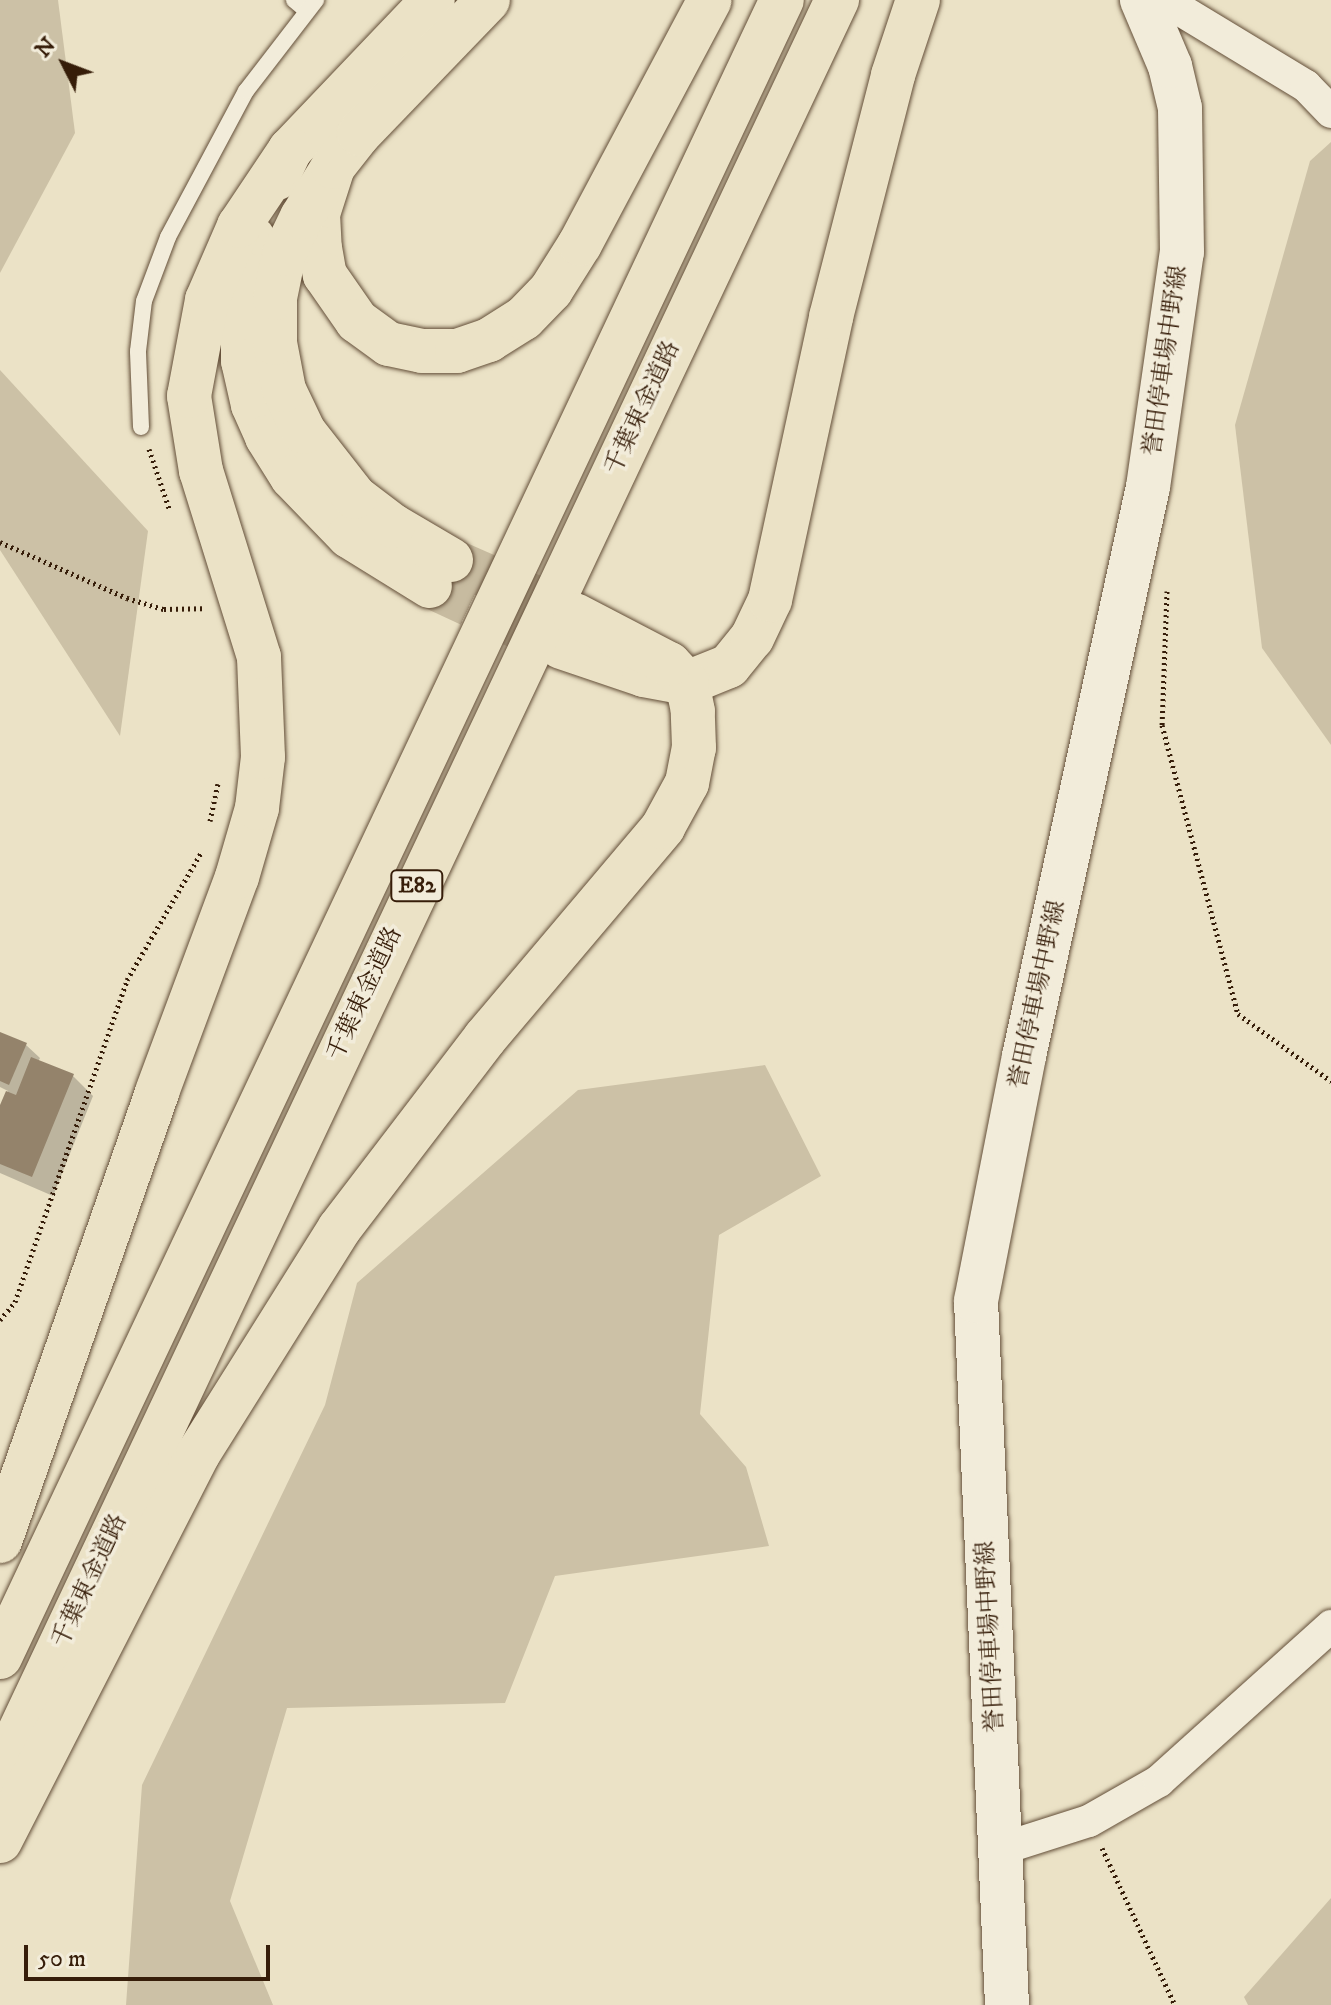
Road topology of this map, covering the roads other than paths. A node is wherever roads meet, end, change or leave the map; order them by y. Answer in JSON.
{"nodes":[{"id":1,"x":433,"y":0,"type":"edge"},
{"id":2,"x":488,"y":0,"type":"edge"},
{"id":3,"x":710,"y":0,"type":"edge"},
{"id":4,"x":782,"y":0,"type":"edge"},
{"id":5,"x":837,"y":0,"type":"edge"},
{"id":6,"x":918,"y":0,"type":"edge"},
{"id":7,"x":1142,"y":0,"type":"edge"},
{"id":8,"x":1164,"y":0,"type":"edge"},
{"id":9,"x":305,"y":3,"type":"edge"},
{"id":10,"x":1331,"y":112,"type":"edge"},
{"id":11,"x":290,"y":150,"type":"junction"},
{"id":12,"x":333,"y":167,"type":"junction"},
{"id":13,"x":141,"y":427,"type":"road end"},
{"id":14,"x":568,"y":631,"type":"tunnel mouth"},
{"id":15,"x":687,"y":683,"type":"junction"},
{"id":16,"x":0,"y":1541,"type":"edge"},
{"id":17,"x":1331,"y":1626,"type":"edge"},
{"id":18,"x":0,"y":1657,"type":"edge"},
{"id":19,"x":0,"y":1773,"type":"edge"},
{"id":20,"x":0,"y":1841,"type":"edge"},
{"id":21,"x":1001,"y":1849,"type":"junction"},
{"id":22,"x":1007,"y":2005,"type":"edge"}],
"edges":[{"from":1,"to":11,"type":"highway"},
{"from":2,"to":12,"type":"highway"},
{"from":3,"to":12,"type":"highway"},
{"from":4,"to":18,"type":"highway","name":"千葉東金道路","number":"E82"},
{"from":5,"to":19,"type":"highway","name":"千葉東金道路","number":"E82"},
{"from":6,"to":15,"type":"highway"},
{"from":7,"to":21,"type":"main road","name":"誉田停車場中野線"},
{"from":8,"to":10,"type":"street"},
{"from":9,"to":13,"type":"lane"},
{"from":11,"to":12,"type":"highway"},
{"from":11,"to":16,"type":"highway"},
{"from":14,"to":15,"type":"highway"},
{"from":15,"to":20,"type":"highway"},
{"from":17,"to":21,"type":"street"},
{"from":21,"to":22,"type":"main road","name":"誉田停車場中野線"}]}
